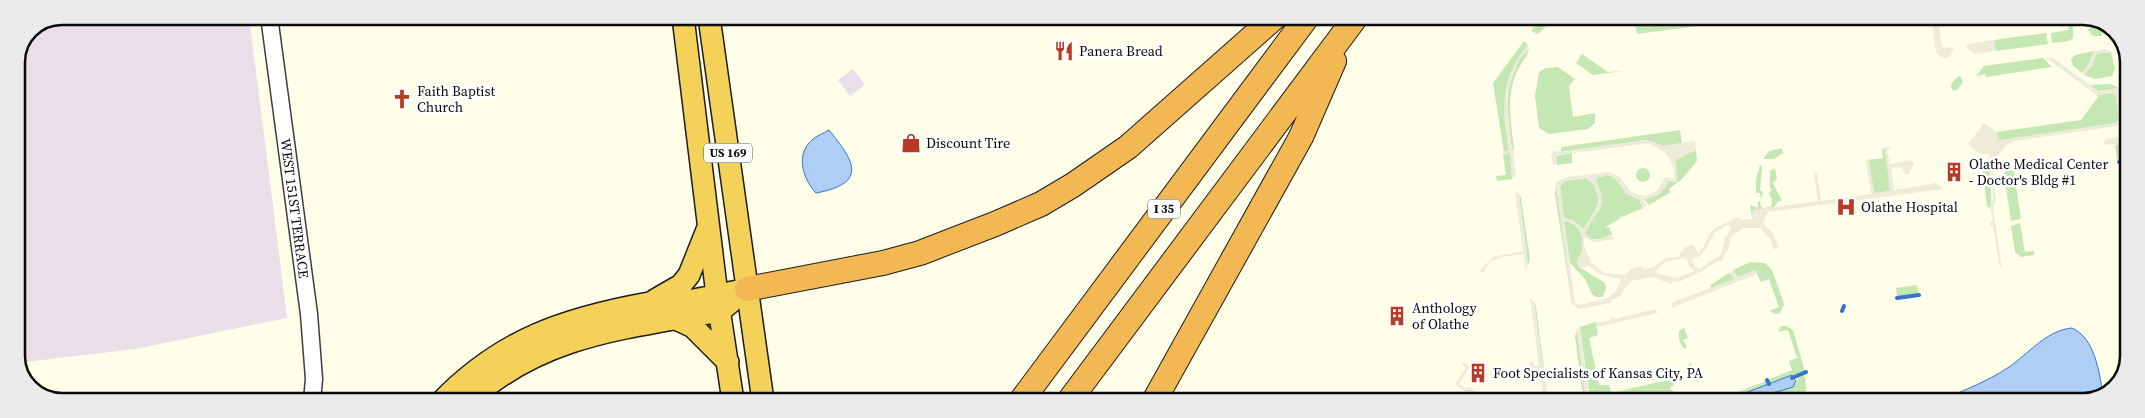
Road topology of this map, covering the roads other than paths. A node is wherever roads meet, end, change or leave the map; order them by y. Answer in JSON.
{"nodes":[{"id":1,"x":270,"y":25,"type":"edge"},
{"id":2,"x":684,"y":25,"type":"edge"},
{"id":3,"x":710,"y":25,"type":"edge"},
{"id":4,"x":1266,"y":25,"type":"edge"},
{"id":5,"x":1301,"y":25,"type":"edge"},
{"id":6,"x":1349,"y":25,"type":"edge"},
{"id":7,"x":1350,"y":25,"type":"edge"},
{"id":8,"x":708,"y":225,"type":"junction"},
{"id":9,"x":747,"y":289,"type":"junction"},
{"id":10,"x":651,"y":303,"type":"junction"},
{"id":11,"x":718,"y":303,"type":"junction"},
{"id":12,"x":676,"y":319,"type":"junction"},
{"id":13,"x":728,"y":362,"type":"junction"},
{"id":14,"x":313,"y":393,"type":"edge"},
{"id":15,"x":450,"y":393,"type":"edge"},
{"id":16,"x":478,"y":393,"type":"edge"},
{"id":17,"x":732,"y":393,"type":"edge"},
{"id":18,"x":762,"y":393,"type":"edge"},
{"id":19,"x":1027,"y":393,"type":"edge"},
{"id":20,"x":1075,"y":393,"type":"edge"},
{"id":21,"x":1158,"y":393,"type":"edge"}],
"edges":[{"from":1,"to":14,"type":"street","name":"WEST 151ST TERRACE"},
{"from":2,"to":8,"type":"highway","number":"US 169"},
{"from":3,"to":9,"type":"highway","number":"US 169"},
{"from":4,"to":9,"type":"highway"},
{"from":5,"to":19,"type":"highway","number":"I 35"},
{"from":6,"to":20,"type":"highway","number":"I 35"},
{"from":7,"to":21,"type":"highway"},
{"from":8,"to":10,"type":"highway","number":"US 169"},
{"from":8,"to":11,"type":"highway"},
{"from":9,"to":11,"type":"highway"},
{"from":9,"to":18,"type":"highway","number":"US 169"},
{"from":10,"to":11,"type":"highway"},
{"from":10,"to":15,"type":"highway","number":"US 169"},
{"from":11,"to":12,"type":"highway"},
{"from":11,"to":13,"type":"highway"},
{"from":12,"to":13,"type":"highway"},
{"from":12,"to":16,"type":"highway"},
{"from":13,"to":17,"type":"highway"}]}
